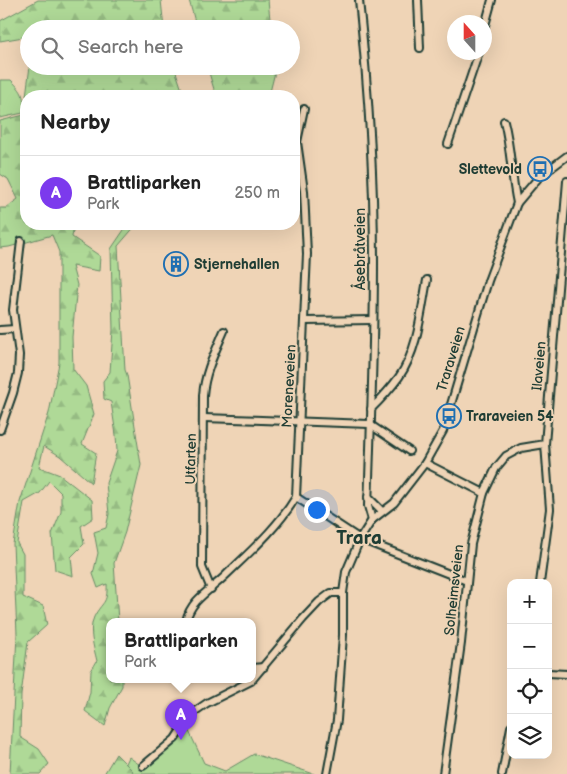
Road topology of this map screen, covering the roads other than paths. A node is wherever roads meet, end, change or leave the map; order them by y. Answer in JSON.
{"nodes":[{"id":1,"x":359,"y":0,"type":"edge"},
{"id":2,"x":418,"y":0,"type":"edge"},
{"id":3,"x":492,"y":0,"type":"edge"},
{"id":4,"x":488,"y":15,"type":"edge"},
{"id":5,"x":420,"y":48,"type":"dead end"},
{"id":6,"x":476,"y":60,"type":"edge"},
{"id":7,"x":304,"y":109,"type":"dead end"},
{"id":8,"x":504,"y":121,"type":"dead end"},
{"id":9,"x":300,"y":128,"type":"edge"},
{"id":10,"x":448,"y":144,"type":"dead end"},
{"id":11,"x":567,"y":156,"type":"edge"},
{"id":12,"x":300,"y":163,"type":"edge"},
{"id":13,"x":567,"y":182,"type":"edge"},
{"id":14,"x":517,"y":203,"type":"junction"},
{"id":15,"x":21,"y":241,"type":"dead end"},
{"id":16,"x":427,"y":280,"type":"dead end"},
{"id":17,"x":372,"y":320,"type":"junction"},
{"id":18,"x":305,"y":321,"type":"junction"},
{"id":19,"x":14,"y":329,"type":"junction"},
{"id":20,"x":0,"y":330,"type":"edge"},
{"id":21,"x":224,"y":331,"type":"dead end"},
{"id":22,"x":372,"y":409,"type":"junction"},
{"id":23,"x":204,"y":418,"type":"junction"},
{"id":24,"x":300,"y":421,"type":"junction"},
{"id":25,"x":369,"y":424,"type":"junction"},
{"id":26,"x":0,"y":430,"type":"edge"},
{"id":27,"x":545,"y":444,"type":"junction"},
{"id":28,"x":409,"y":452,"type":"dead end"},
{"id":29,"x":424,"y":463,"type":"junction"},
{"id":30,"x":484,"y":494,"type":"junction"},
{"id":31,"x":296,"y":497,"type":"junction"},
{"id":32,"x":368,"y":498,"type":"junction"},
{"id":33,"x":382,"y":512,"type":"junction"},
{"id":34,"x":372,"y":520,"type":"junction"},
{"id":35,"x":360,"y":540,"type":"junction"},
{"id":36,"x":541,"y":579,"type":"edge"},
{"id":37,"x":467,"y":580,"type":"junction"},
{"id":38,"x":210,"y":588,"type":"junction"},
{"id":39,"x":343,"y":593,"type":"junction"},
{"id":40,"x":187,"y":618,"type":"edge"},
{"id":41,"x":264,"y":667,"type":"junction"},
{"id":42,"x":256,"y":668,"type":"edge"},
{"id":43,"x":552,"y":673,"type":"edge"},
{"id":44,"x":567,"y":674,"type":"edge"},
{"id":45,"x":256,"y":676,"type":"edge"},
{"id":46,"x":248,"y":683,"type":"edge"},
{"id":47,"x":507,"y":748,"type":"edge"},
{"id":48,"x":143,"y":766,"type":"dead end"},
{"id":49,"x":327,"y":774,"type":"edge"},
{"id":50,"x":443,"y":774,"type":"edge"},
{"id":51,"x":502,"y":774,"type":"edge"}],
"edges":[{"from":1,"to":17,"type":"street","name":"Åsebråtveien"},
{"from":2,"to":5,"type":"street"},
{"from":3,"to":4,"type":"street"},
{"from":6,"to":10,"type":"street"},
{"from":7,"to":9,"type":"street","name":"Moreneveien"},
{"from":8,"to":14,"type":"street"},
{"from":11,"to":14,"type":"street","name":"Traraveien"},
{"from":12,"to":18,"type":"street","name":"Moreneveien"},
{"from":13,"to":27,"type":"street","name":"Ilaveien"},
{"from":14,"to":29,"type":"street","name":"Traraveien"},
{"from":15,"to":19,"type":"street"},
{"from":16,"to":22,"type":"street"},
{"from":17,"to":18,"type":"street"},
{"from":17,"to":22,"type":"street","name":"Åsebråtveien"},
{"from":18,"to":24,"type":"street","name":"Moreneveien"},
{"from":19,"to":20,"type":"street"},
{"from":19,"to":26,"type":"street"},
{"from":21,"to":23,"type":"street","name":"Utfarten"},
{"from":22,"to":25,"type":"street","name":"Åsebråtveien"},
{"from":23,"to":24,"type":"street"},
{"from":23,"to":38,"type":"street","name":"Utfarten"},
{"from":24,"to":25,"type":"street"},
{"from":24,"to":31,"type":"street","name":"Moreneveien"},
{"from":25,"to":28,"type":"street"},
{"from":25,"to":32,"type":"street","name":"Åsebråtveien"},
{"from":27,"to":30,"type":"street","name":"Solheimsveien"},
{"from":27,"to":36,"type":"street","name":"Ilaveien"},
{"from":29,"to":30,"type":"street"},
{"from":29,"to":33,"type":"street","name":"Traraveien"},
{"from":30,"to":37,"type":"street","name":"Solheimsveien"},
{"from":31,"to":35,"type":"street"},
{"from":31,"to":38,"type":"street"},
{"from":32,"to":33,"type":"street"},
{"from":32,"to":34,"type":"street","name":"Åsebråtveien"},
{"from":33,"to":34,"type":"street","name":"Traraveien"},
{"from":34,"to":35,"type":"street","name":"Traraveien"},
{"from":35,"to":37,"type":"street"},
{"from":35,"to":39,"type":"street","name":"Traraveien"},
{"from":37,"to":50,"type":"street","name":"Solheimsveien"},
{"from":38,"to":40,"type":"street"},
{"from":39,"to":41,"type":"street"},
{"from":39,"to":49,"type":"street","name":"Traraveien"},
{"from":41,"to":42,"type":"street"},
{"from":41,"to":45,"type":"street"},
{"from":43,"to":44,"type":"street"},
{"from":46,"to":48,"type":"street"},
{"from":47,"to":51,"type":"street"}]}
